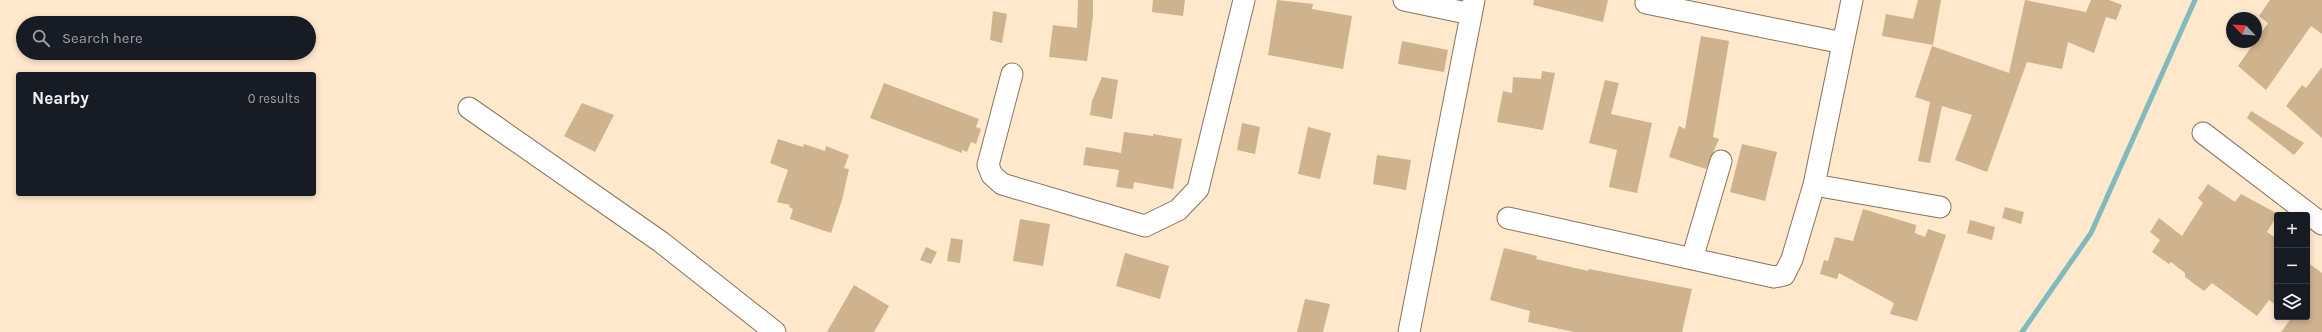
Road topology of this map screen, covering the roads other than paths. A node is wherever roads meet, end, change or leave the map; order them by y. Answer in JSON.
{"nodes":[{"id":1,"x":1244,"y":0,"type":"edge"},
{"id":2,"x":1404,"y":0,"type":"edge"},
{"id":3,"x":1852,"y":0,"type":"edge"},
{"id":4,"x":1646,"y":3,"type":"dead end"},
{"id":5,"x":1472,"y":7,"type":"edge"},
{"id":6,"x":1843,"y":43,"type":"junction"},
{"id":7,"x":1012,"y":74,"type":"dead end"},
{"id":8,"x":469,"y":108,"type":"dead end"},
{"id":9,"x":2203,"y":133,"type":"dead end"},
{"id":10,"x":1721,"y":161,"type":"dead end"},
{"id":11,"x":1814,"y":185,"type":"junction"},
{"id":12,"x":1940,"y":207,"type":"dead end"},
{"id":13,"x":1508,"y":218,"type":"dead end"},
{"id":14,"x":2322,"y":224,"type":"edge"},
{"id":15,"x":1692,"y":259,"type":"junction"},
{"id":16,"x":775,"y":332,"type":"edge"},
{"id":17,"x":1409,"y":332,"type":"edge"}],
"edges":[{"from":1,"to":7,"type":"street"},
{"from":2,"to":5,"type":"street"},
{"from":3,"to":6,"type":"street"},
{"from":4,"to":6,"type":"street"},
{"from":5,"to":17,"type":"street"},
{"from":6,"to":11,"type":"street"},
{"from":8,"to":16,"type":"street"},
{"from":9,"to":14,"type":"street"},
{"from":10,"to":15,"type":"street"},
{"from":11,"to":12,"type":"street"},
{"from":11,"to":15,"type":"street"},
{"from":13,"to":15,"type":"street"}]}
